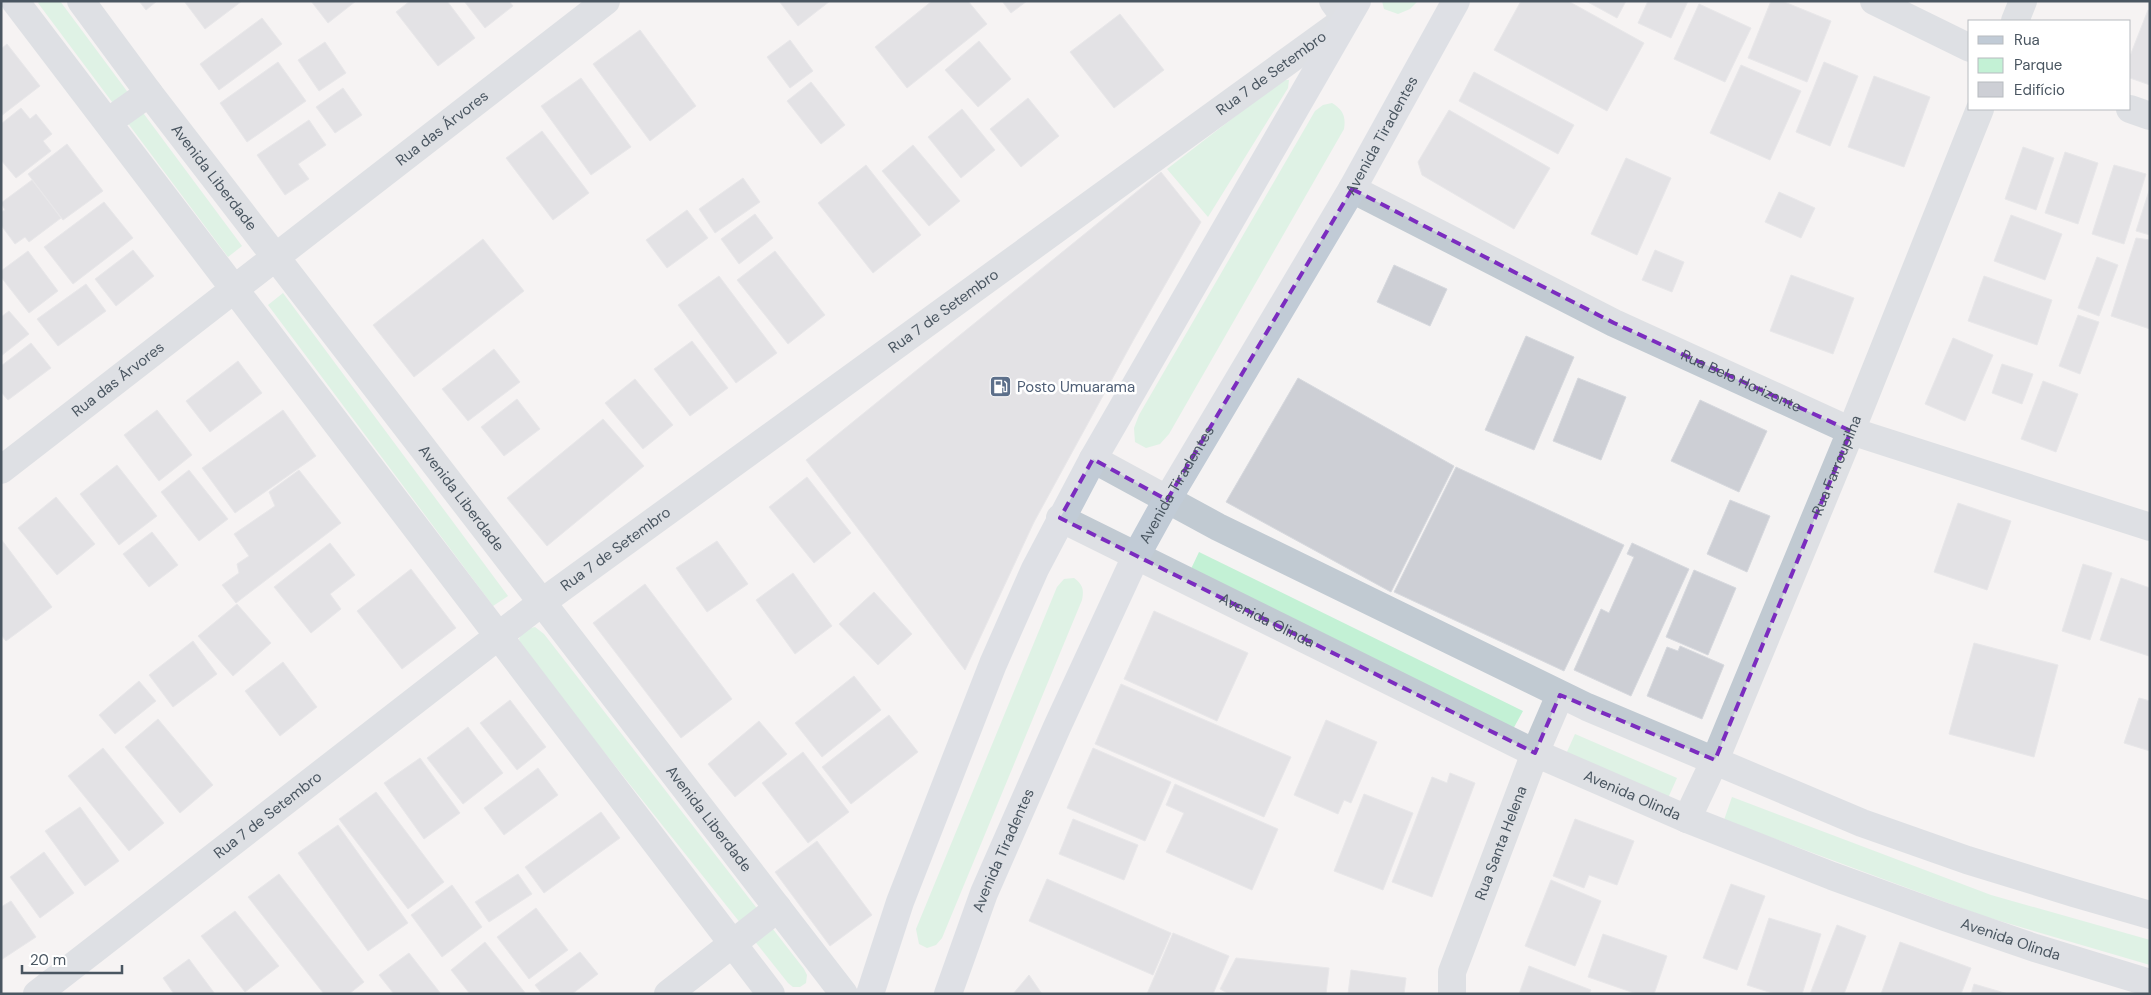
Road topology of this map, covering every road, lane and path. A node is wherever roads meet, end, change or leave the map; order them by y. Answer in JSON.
{"nodes":[{"id":1,"x":15,"y":1,"type":"edge"},
{"id":2,"x":81,"y":1,"type":"edge"},
{"id":3,"x":606,"y":1,"type":"edge"},
{"id":4,"x":1456,"y":1,"type":"edge"},
{"id":5,"x":1874,"y":1,"type":"edge"},
{"id":6,"x":2023,"y":1,"type":"edge"},
{"id":7,"x":1345,"y":7,"type":"edge"},
{"id":8,"x":2015,"y":20,"type":"edge"},
{"id":9,"x":1968,"y":47,"type":"edge"},
{"id":10,"x":149,"y":94,"type":"junction"},
{"id":11,"x":2131,"y":108,"type":"edge"},
{"id":12,"x":1980,"y":110,"type":"edge"},
{"id":13,"x":2150,"y":116,"type":"edge"},
{"id":14,"x":108,"y":122,"type":"junction"},
{"id":15,"x":1352,"y":189,"type":"junction"},
{"id":16,"x":278,"y":258,"type":"junction"},
{"id":17,"x":234,"y":290,"type":"junction"},
{"id":18,"x":1852,"y":431,"type":"junction"},
{"id":19,"x":1093,"y":459,"type":"junction"},
{"id":20,"x":1,"y":470,"type":"edge"},
{"id":21,"x":1167,"y":500,"type":"junction"},
{"id":22,"x":1060,"y":518,"type":"junction"},
{"id":23,"x":2150,"y":527,"type":"edge"},
{"id":24,"x":1136,"y":556,"type":"junction"},
{"id":25,"x":541,"y":603,"type":"junction"},
{"id":26,"x":498,"y":635,"type":"junction"},
{"id":27,"x":1560,"y":695,"type":"junction"},
{"id":28,"x":1535,"y":753,"type":"junction"},
{"id":29,"x":1715,"y":760,"type":"junction"},
{"id":30,"x":1687,"y":819,"type":"junction"},
{"id":31,"x":778,"y":908,"type":"junction"},
{"id":32,"x":2150,"y":915,"type":"edge"},
{"id":33,"x":733,"y":944,"type":"junction"},
{"id":34,"x":2150,"y":983,"type":"edge"},
{"id":35,"x":37,"y":994,"type":"edge"},
{"id":36,"x":668,"y":994,"type":"edge"},
{"id":37,"x":771,"y":994,"type":"edge"},
{"id":38,"x":844,"y":994,"type":"edge"},
{"id":39,"x":870,"y":994,"type":"edge"},
{"id":40,"x":948,"y":994,"type":"edge"},
{"id":41,"x":1452,"y":994,"type":"edge"}],
"edges":[{"from":1,"to":14,"type":"street"},
{"from":2,"to":10,"type":"street","name":"Avenida Liberdade"},
{"from":3,"to":16,"type":"street","name":"Rua das Árvores"},
{"from":4,"to":15,"type":"main road","name":"Avenida Tiradentes"},
{"from":5,"to":9,"type":"street"},
{"from":6,"to":8,"type":"street"},
{"from":7,"to":19,"type":"main road"},
{"from":7,"to":25,"type":"street","name":"Rua 7 de Setembro"},
{"from":10,"to":14,"type":"street"},
{"from":10,"to":16,"type":"street","name":"Avenida Liberdade"},
{"from":11,"to":13,"type":"street"},
{"from":12,"to":18,"type":"street","name":"Rua Farroupilha"},
{"from":14,"to":17,"type":"street"},
{"from":15,"to":18,"type":"street","name":"Rua Belo Horizonte"},
{"from":15,"to":21,"type":"main road","name":"Avenida Tiradentes"},
{"from":16,"to":17,"type":"street","name":"Rua das Árvores"},
{"from":16,"to":25,"type":"street","name":"Avenida Liberdade"},
{"from":17,"to":20,"type":"street","name":"Rua das Árvores"},
{"from":17,"to":26,"type":"street"},
{"from":18,"to":23,"type":"street","name":"Rua Belo Horizonte"},
{"from":18,"to":29,"type":"street","name":"Rua Farroupilha"},
{"from":19,"to":21,"type":"street"},
{"from":19,"to":22,"type":"main road"},
{"from":21,"to":24,"type":"main road","name":"Avenida Tiradentes"},
{"from":21,"to":27,"type":"street"},
{"from":22,"to":24,"type":"street","name":"Avenida Olinda"},
{"from":22,"to":39,"type":"main road"},
{"from":24,"to":28,"type":"street","name":"Avenida Olinda"},
{"from":24,"to":40,"type":"main road","name":"Avenida Tiradentes"},
{"from":25,"to":26,"type":"street","name":"Rua 7 de Setembro"},
{"from":25,"to":31,"type":"street","name":"Avenida Liberdade"},
{"from":26,"to":33,"type":"street"},
{"from":26,"to":35,"type":"street","name":"Rua 7 de Setembro"},
{"from":27,"to":28,"type":"street","name":"Rua Santa Helena"},
{"from":27,"to":29,"type":"street"},
{"from":28,"to":30,"type":"street","name":"Avenida Olinda"},
{"from":28,"to":41,"type":"street","name":"Rua Santa Helena"},
{"from":29,"to":30,"type":"street","name":"Rua Farroupilha"},
{"from":29,"to":32,"type":"street"},
{"from":30,"to":34,"type":"street","name":"Avenida Olinda"},
{"from":31,"to":33,"type":"street"},
{"from":31,"to":38,"type":"street","name":"Avenida Liberdade"},
{"from":33,"to":36,"type":"street"},
{"from":33,"to":37,"type":"street"}]}
